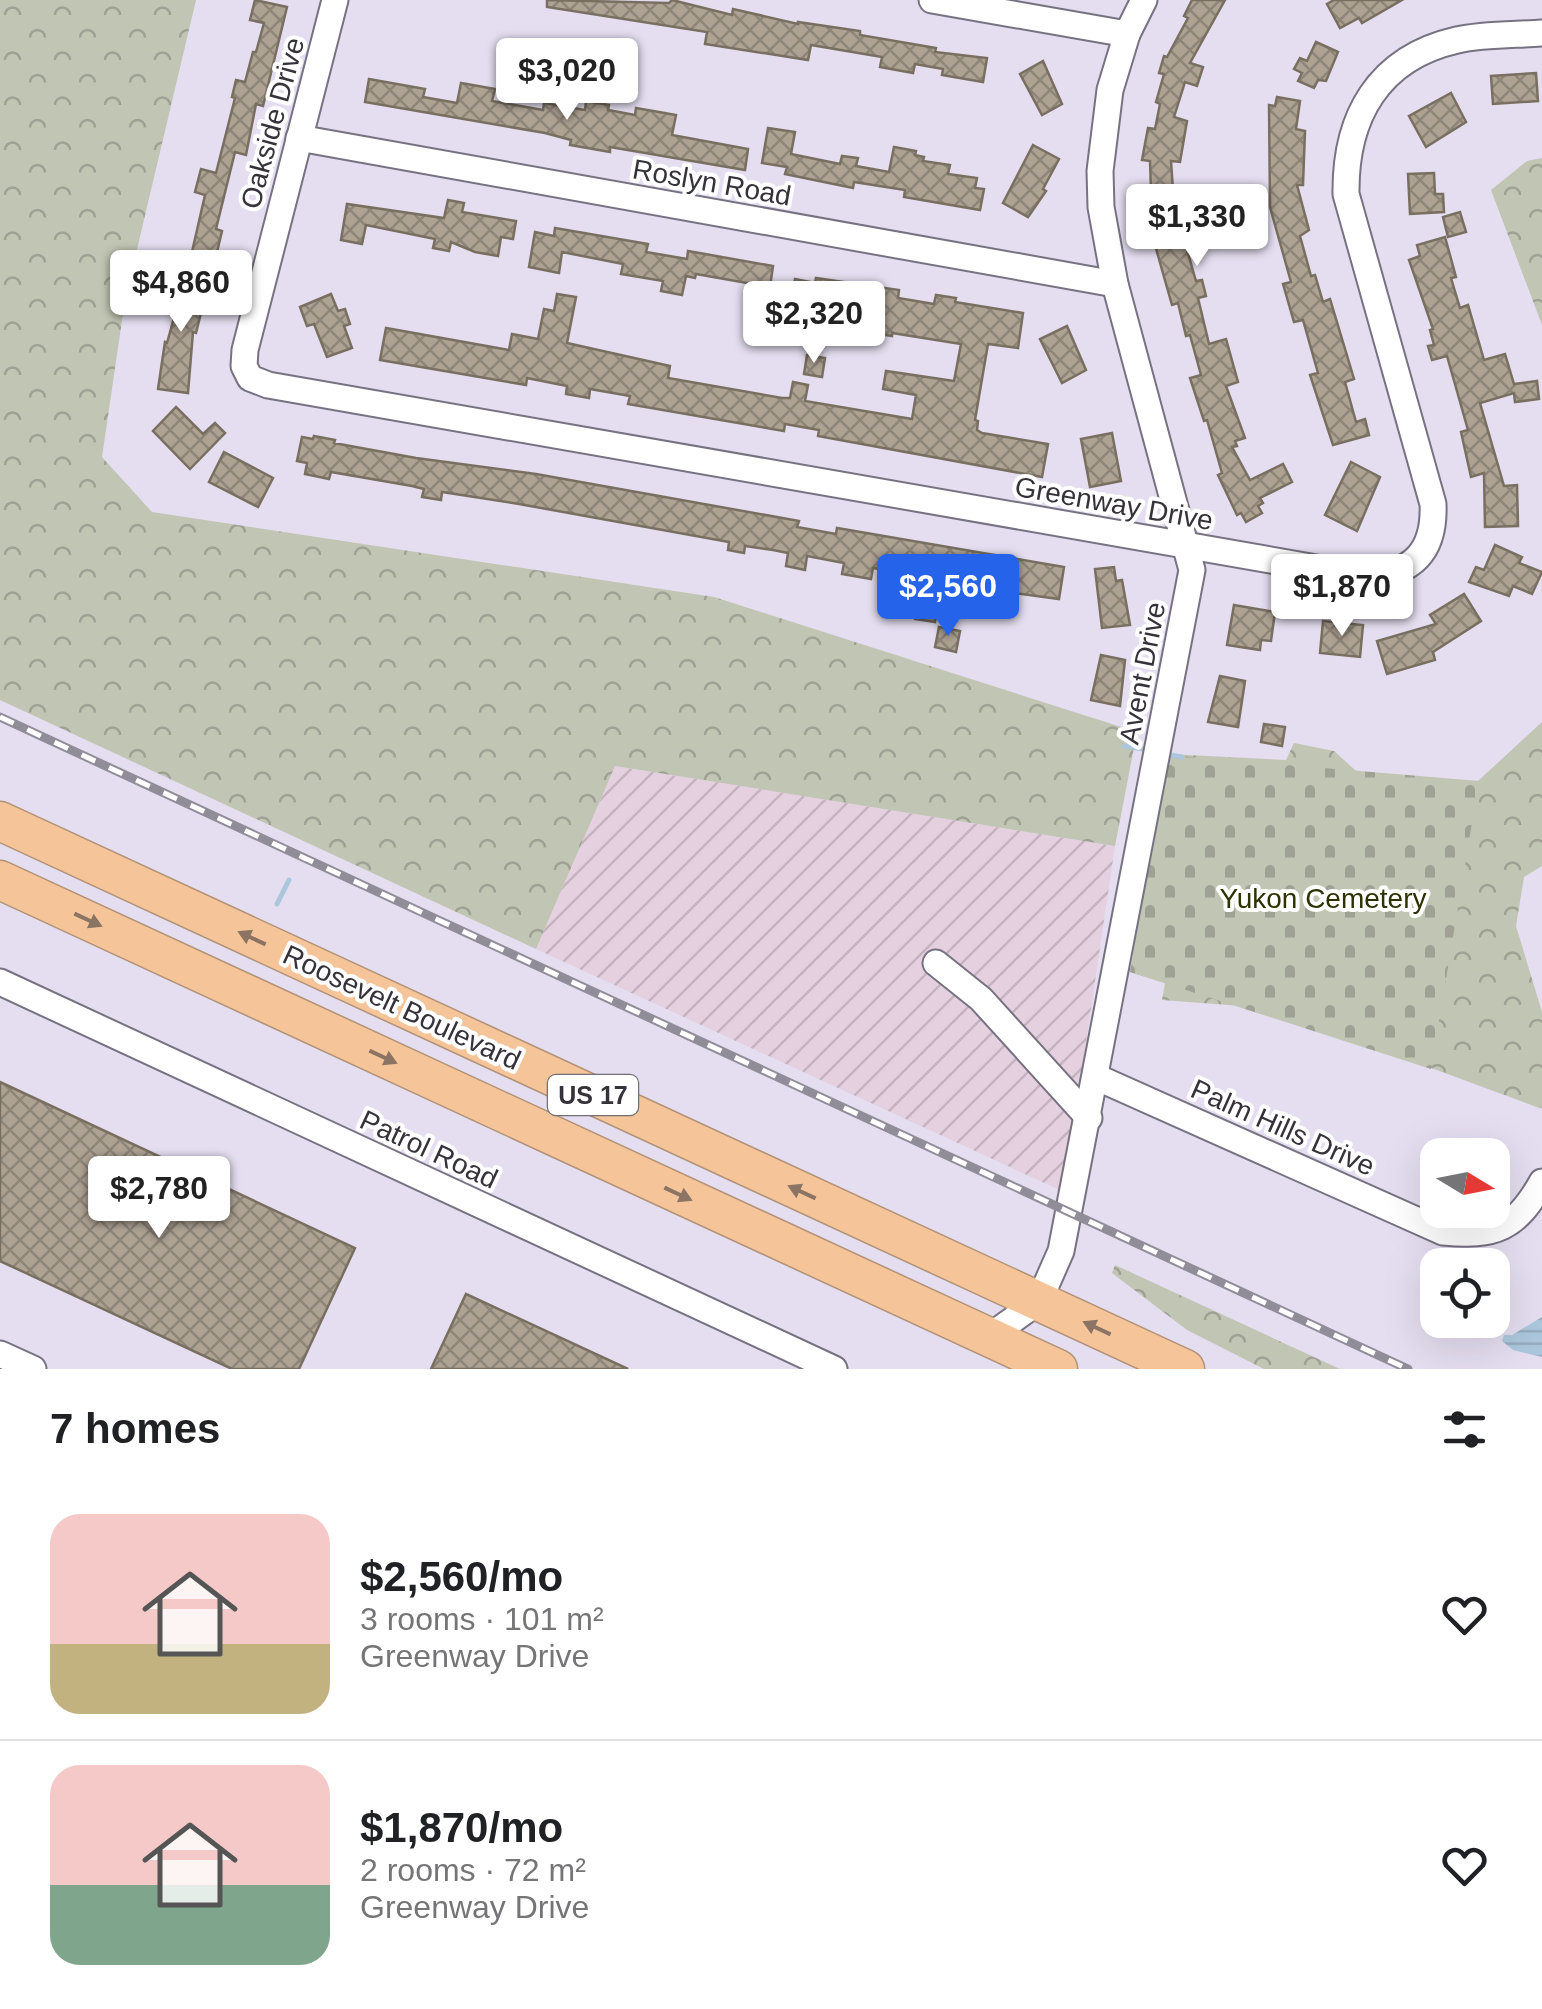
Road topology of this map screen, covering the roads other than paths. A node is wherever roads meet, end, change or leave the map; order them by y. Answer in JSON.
{"nodes":[{"id":1,"x":335,"y":0,"type":"edge"},
{"id":2,"x":932,"y":0,"type":"edge"},
{"id":3,"x":1144,"y":0,"type":"edge"},
{"id":4,"x":1542,"y":33,"type":"edge"},
{"id":5,"x":1126,"y":34,"type":"junction"},
{"id":6,"x":299,"y":138,"type":"junction"},
{"id":7,"x":1115,"y":284,"type":"junction"},
{"id":8,"x":250,"y":378,"type":"joint"},
{"id":9,"x":1188,"y":546,"type":"junction"},
{"id":10,"x":0,"y":821,"type":"edge"},
{"id":11,"x":0,"y":880,"type":"edge"},
{"id":12,"x":936,"y":962,"type":"dead end"},
{"id":13,"x":0,"y":982,"type":"edge"},
{"id":14,"x":1096,"y":1077,"type":"junction"},
{"id":15,"x":1089,"y":1118,"type":"junction"},
{"id":16,"x":1542,"y":1182,"type":"edge"},
{"id":17,"x":1039,"y":1301,"type":"junction"},
{"id":18,"x":989,"y":1338,"type":"junction"},
{"id":19,"x":0,"y":1354,"type":"edge"},
{"id":20,"x":33,"y":1369,"type":"edge"},
{"id":21,"x":834,"y":1369,"type":"edge"},
{"id":22,"x":1058,"y":1369,"type":"edge"},
{"id":23,"x":1185,"y":1369,"type":"edge"}],
"edges":[{"from":1,"to":6,"type":"street","name":"Oakside Drive"},
{"from":2,"to":5,"type":"street"},
{"from":3,"to":5,"type":"street","name":"Avent Drive"},
{"from":4,"to":9,"type":"street","name":"Greenway Drive"},
{"from":5,"to":7,"type":"street","name":"Avent Drive"},
{"from":6,"to":7,"type":"street","name":"Roslyn Road"},
{"from":6,"to":8,"type":"street","name":"Oakside Drive"},
{"from":7,"to":9,"type":"street","name":"Avent Drive"},
{"from":8,"to":9,"type":"street","name":"Greenway Drive"},
{"from":9,"to":14,"type":"street","name":"Avent Drive"},
{"from":17,"to":10,"type":"highway","name":"Roosevelt Boulevard","number":"US 17","one_way":true},
{"from":11,"to":18,"type":"highway","name":"Roosevelt Boulevard","number":"US 17","one_way":true},
{"from":12,"to":15,"type":"street"},
{"from":13,"to":21,"type":"street","name":"Patrol Road"},
{"from":14,"to":15,"type":"street","name":"Avent Drive"},
{"from":14,"to":16,"type":"street","name":"Palm Hills Drive"},
{"from":15,"to":17,"type":"street","name":"Avent Drive"},
{"from":17,"to":18,"type":"street","name":"Avent Drive"},
{"from":23,"to":17,"type":"highway","name":"Roosevelt Boulevard","number":"US 17","one_way":true},
{"from":18,"to":22,"type":"highway","name":"Roosevelt Boulevard","number":"US 17"},
{"from":19,"to":20,"type":"street"}]}
